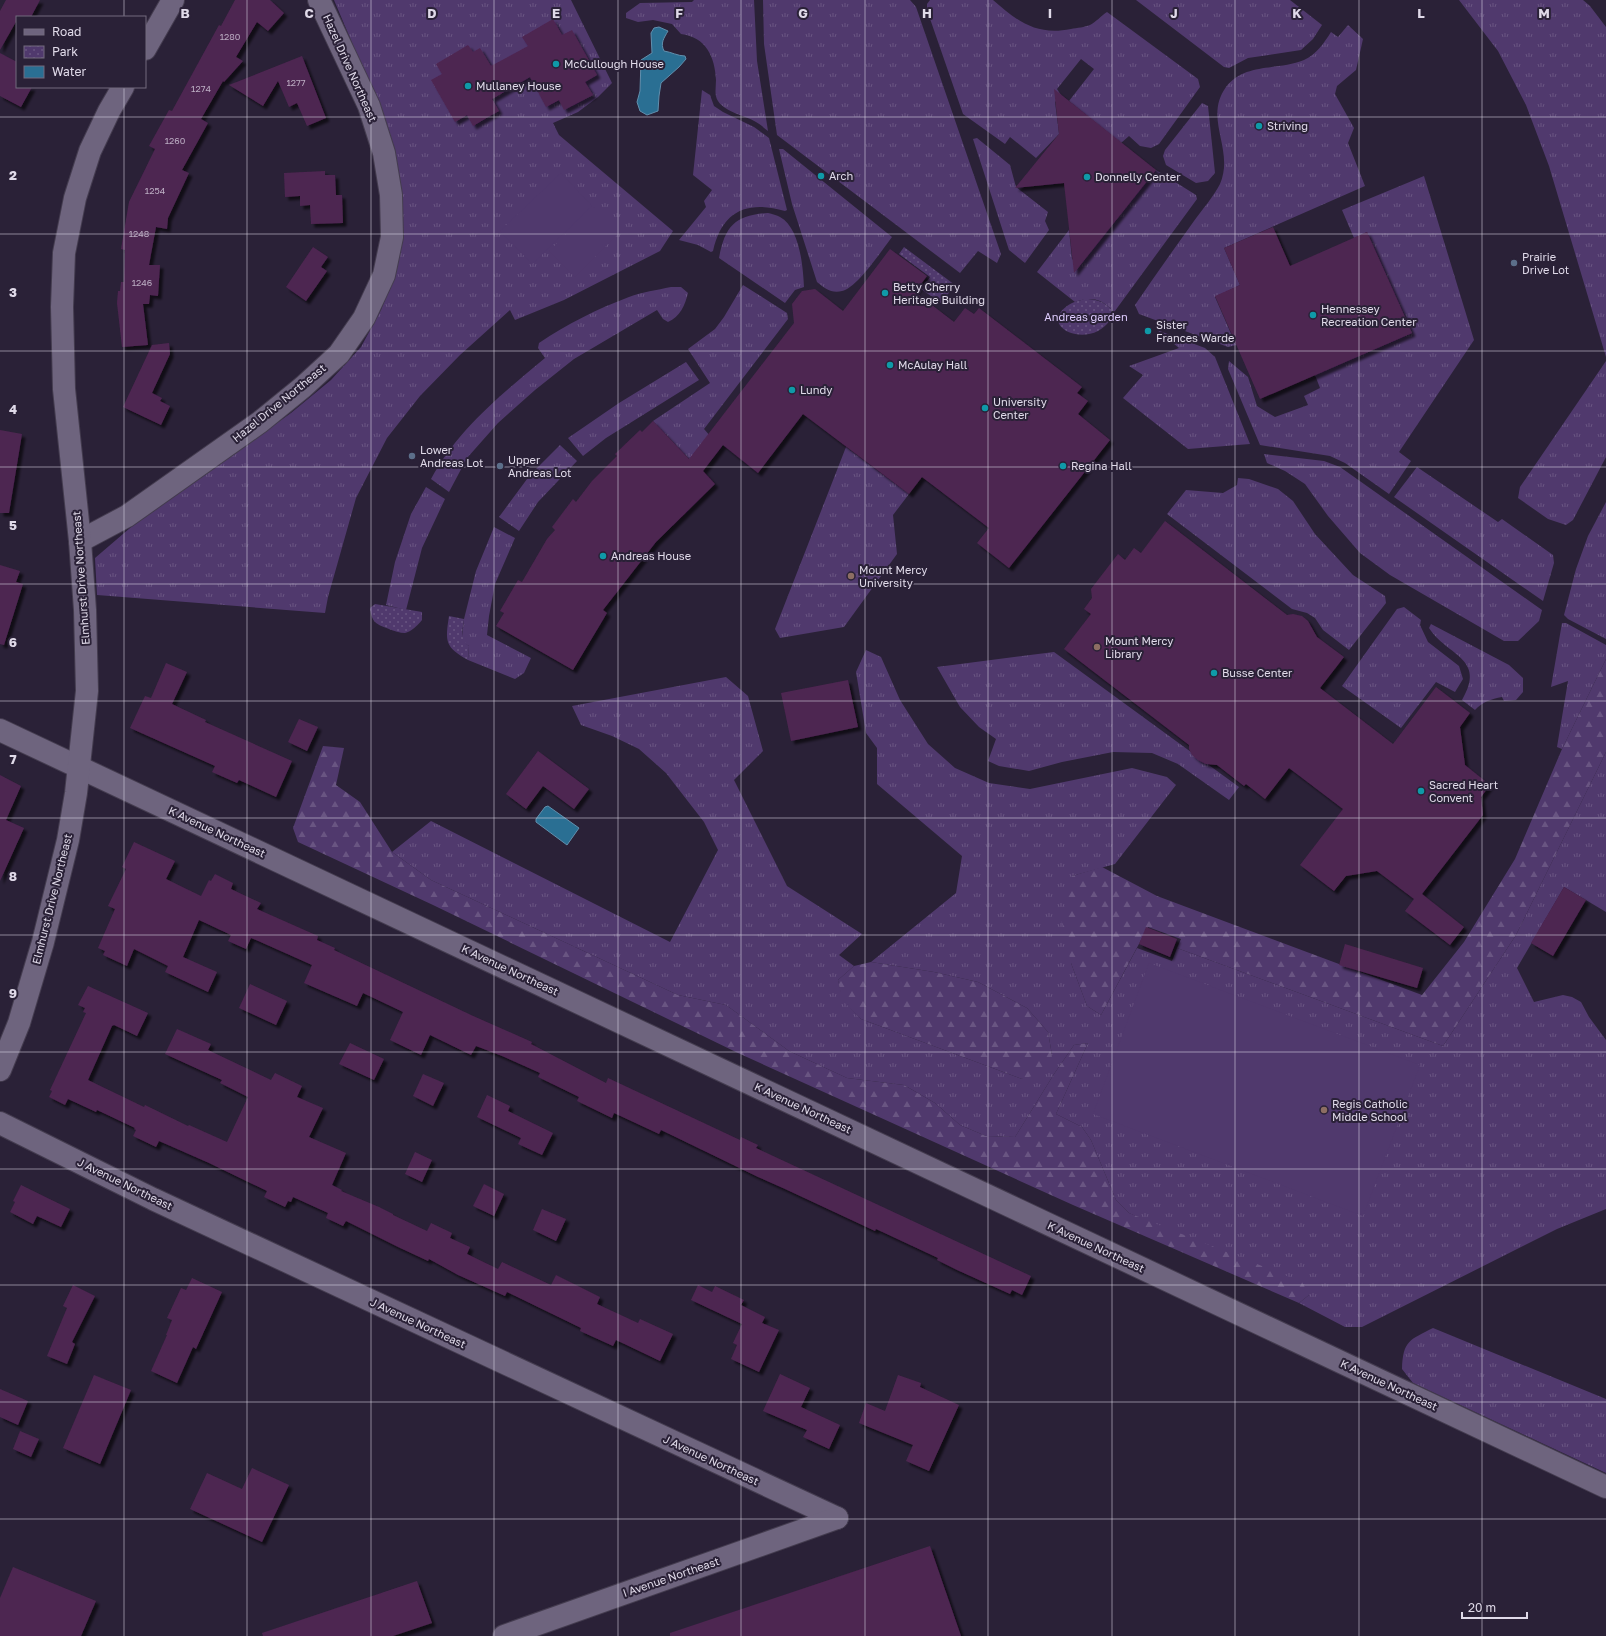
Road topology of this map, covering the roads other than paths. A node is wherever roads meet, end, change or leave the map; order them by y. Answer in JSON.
{"nodes":[{"id":1,"x":173,"y":0,"type":"edge"},
{"id":2,"x":319,"y":0,"type":"edge"},
{"id":3,"x":146,"y":47,"type":"edge"},
{"id":4,"x":122,"y":88,"type":"edge"},
{"id":5,"x":80,"y":541,"type":"junction"},
{"id":6,"x":0,"y":730,"type":"edge"},
{"id":7,"x":79,"y":767,"type":"junction"},
{"id":8,"x":0,"y":1070,"type":"edge"},
{"id":9,"x":0,"y":1123,"type":"edge"},
{"id":10,"x":1606,"y":1487,"type":"edge"},
{"id":11,"x":837,"y":1518,"type":"joint"},
{"id":12,"x":504,"y":1636,"type":"edge"}],
"edges":[{"from":1,"to":3,"type":"street"},
{"from":2,"to":5,"type":"street","name":"Hazel Drive Northeast"},
{"from":4,"to":5,"type":"street","name":"Elmhurst Drive Northeast"},
{"from":5,"to":7,"type":"street","name":"Elmhurst Drive Northeast"},
{"from":6,"to":7,"type":"street","name":"K Avenue Northeast"},
{"from":7,"to":8,"type":"street","name":"Elmhurst Drive Northeast"},
{"from":7,"to":10,"type":"street","name":"K Avenue Northeast"},
{"from":9,"to":11,"type":"street","name":"J Avenue Northeast"},
{"from":11,"to":12,"type":"street","name":"I Avenue Northeast"}]}
